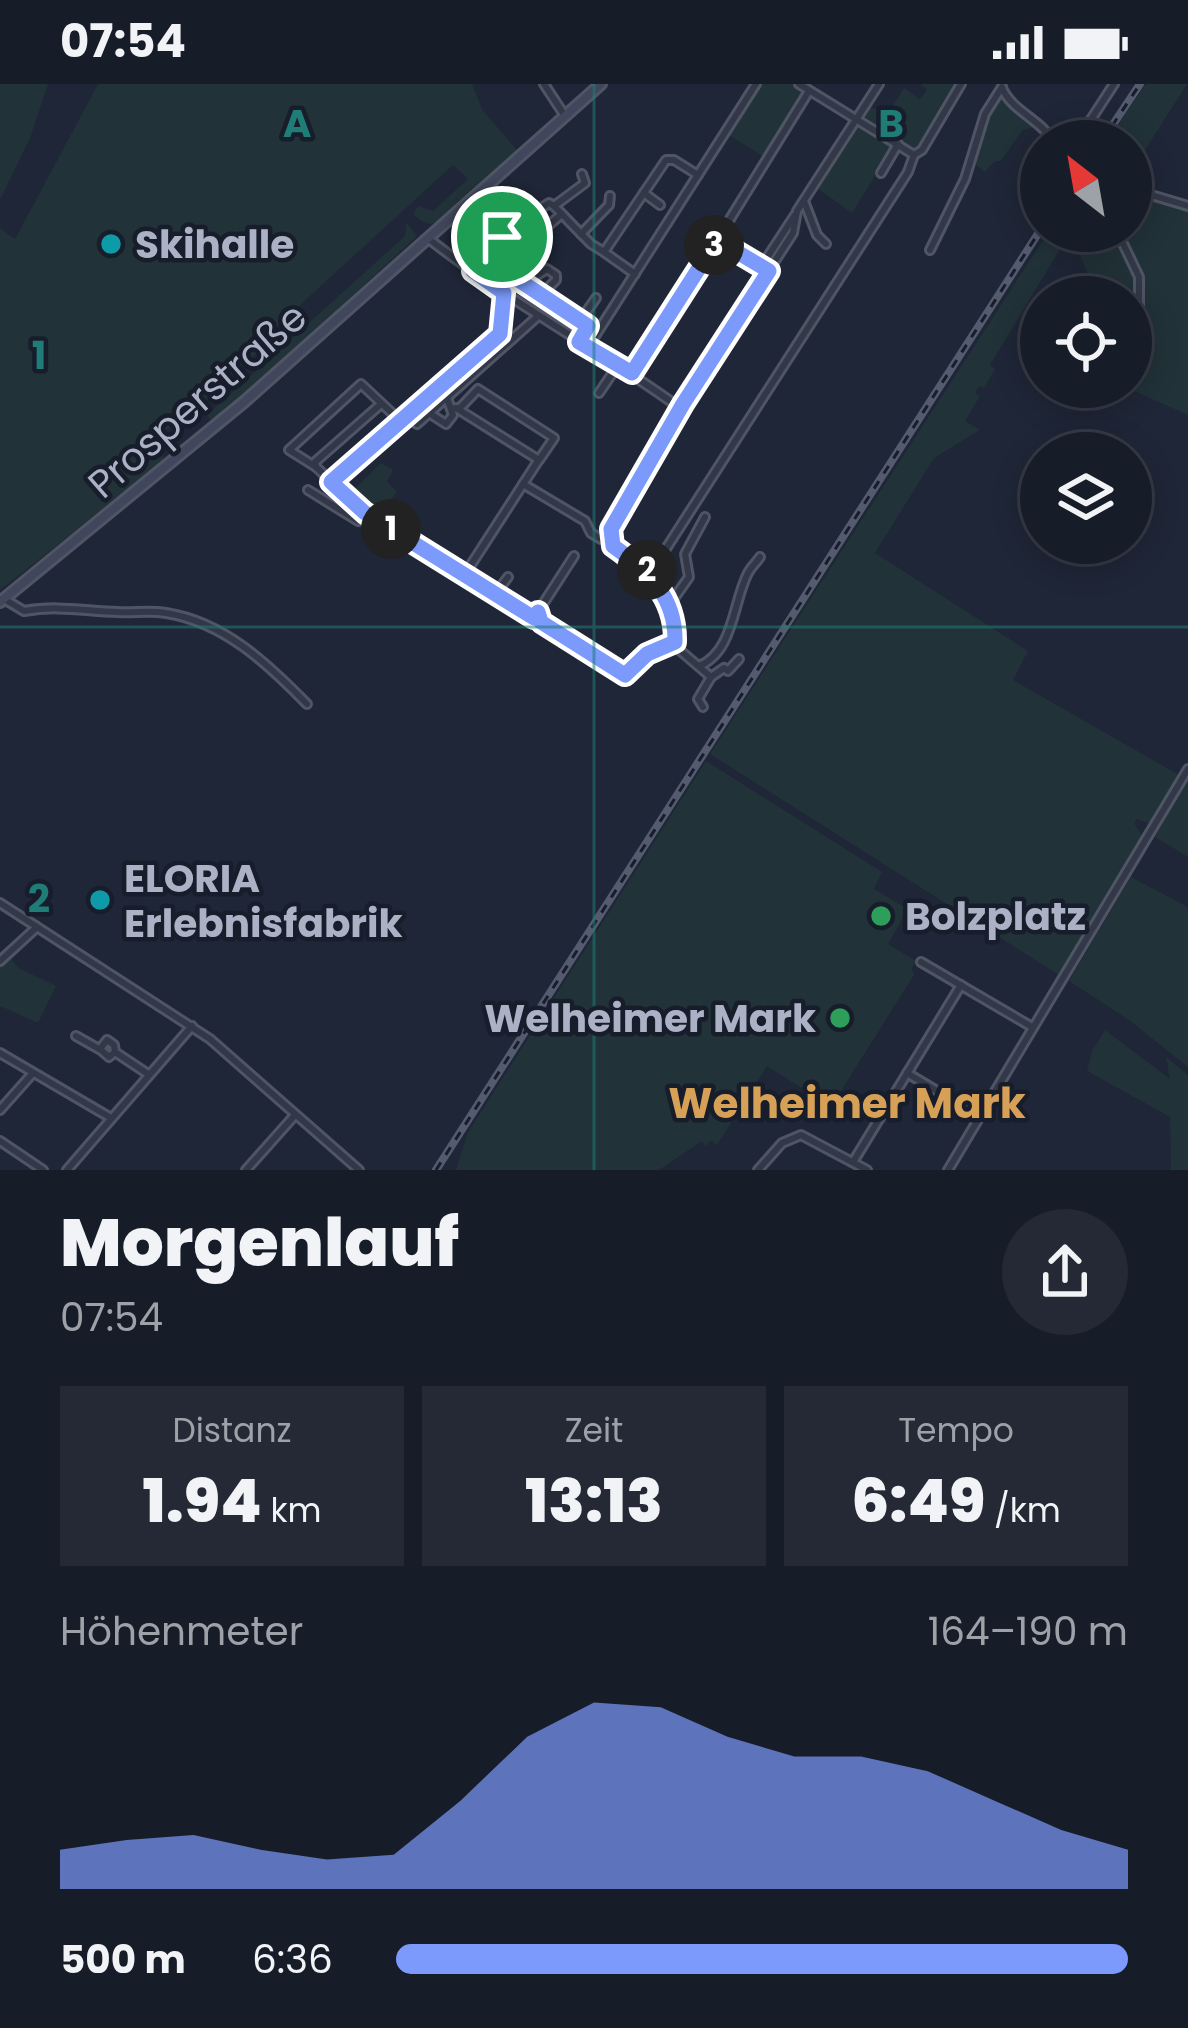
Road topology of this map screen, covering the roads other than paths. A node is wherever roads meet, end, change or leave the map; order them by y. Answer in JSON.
{"nodes":[{"id":1,"x":544,"y":84,"type":"edge"},
{"id":2,"x":602,"y":84,"type":"edge"},
{"id":3,"x":756,"y":84,"type":"edge"},
{"id":4,"x":799,"y":84,"type":"edge"},
{"id":5,"x":879,"y":84,"type":"edge"},
{"id":6,"x":961,"y":84,"type":"edge"},
{"id":7,"x":1114,"y":84,"type":"edge"},
{"id":8,"x":1002,"y":86,"type":"edge"},
{"id":9,"x":809,"y":91,"type":"junction"},
{"id":10,"x":565,"y":116,"type":"junction"},
{"id":11,"x":1035,"y":120,"type":"edge"},
{"id":12,"x":1091,"y":120,"type":"edge"},
{"id":13,"x":855,"y":122,"type":"junction"},
{"id":14,"x":898,"y":144,"type":"junction"},
{"id":15,"x":914,"y":155,"type":"junction"},
{"id":16,"x":880,"y":173,"type":"dead end"},
{"id":17,"x":582,"y":174,"type":"dead end"},
{"id":18,"x":698,"y":175,"type":"junction"},
{"id":19,"x":644,"y":193,"type":"junction"},
{"id":20,"x":1152,"y":195,"type":"edge"},
{"id":21,"x":610,"y":196,"type":"dead end"},
{"id":22,"x":804,"y":201,"type":"junction"},
{"id":23,"x":660,"y":205,"type":"dead end"},
{"id":24,"x":554,"y":206,"type":"junction"},
{"id":25,"x":1188,"y":206,"type":"edge"},
{"id":26,"x":562,"y":214,"type":"junction"},
{"id":27,"x":509,"y":223,"type":"dead end"},
{"id":28,"x":543,"y":230,"type":"dead end"},
{"id":29,"x":580,"y":234,"type":"junction"},
{"id":30,"x":429,"y":239,"type":"junction"},
{"id":31,"x":717,"y":240,"type":"junction"},
{"id":32,"x":826,"y":244,"type":"dead end"},
{"id":33,"x":544,"y":247,"type":"dead end"},
{"id":34,"x":930,"y":250,"type":"dead end"},
{"id":35,"x":604,"y":252,"type":"junction"},
{"id":36,"x":502,"y":269,"type":"junction"},
{"id":37,"x":765,"y":269,"type":"junction"},
{"id":38,"x":473,"y":271,"type":"junction"},
{"id":39,"x":635,"y":274,"type":"junction"},
{"id":40,"x":523,"y":284,"type":"junction"},
{"id":41,"x":504,"y":293,"type":"junction"},
{"id":42,"x":541,"y":295,"type":"junction"},
{"id":43,"x":596,"y":298,"type":"dead end"},
{"id":44,"x":537,"y":317,"type":"junction"},
{"id":45,"x":580,"y":321,"type":"junction"},
{"id":46,"x":579,"y":342,"type":"junction"},
{"id":47,"x":588,"y":347,"type":"junction"},
{"id":48,"x":618,"y":365,"type":"junction"},
{"id":49,"x":632,"y":373,"type":"junction"},
{"id":50,"x":599,"y":393,"type":"dead end"},
{"id":51,"x":447,"y":398,"type":"junction"},
{"id":52,"x":381,"y":404,"type":"junction"},
{"id":53,"x":683,"y":404,"type":"junction"},
{"id":54,"x":453,"y":409,"type":"junction"},
{"id":55,"x":429,"y":413,"type":"junction"},
{"id":56,"x":407,"y":417,"type":"junction"},
{"id":57,"x":539,"y":460,"type":"junction"},
{"id":58,"x":316,"y":467,"type":"junction"},
{"id":59,"x":331,"y":482,"type":"junction"},
{"id":60,"x":523,"y":484,"type":"junction"},
{"id":61,"x":308,"y":490,"type":"dead end"},
{"id":62,"x":343,"y":493,"type":"junction"},
{"id":63,"x":332,"y":505,"type":"junction"},
{"id":64,"x":365,"y":513,"type":"junction"},
{"id":65,"x":705,"y":517,"type":"dead end"},
{"id":66,"x":612,"y":540,"type":"junction"},
{"id":67,"x":574,"y":556,"type":"dead end"},
{"id":68,"x":760,"y":557,"type":"dead end"},
{"id":69,"x":651,"y":572,"type":"junction"},
{"id":70,"x":465,"y":574,"type":"junction"},
{"id":71,"x":508,"y":577,"type":"dead end"},
{"id":72,"x":496,"y":593,"type":"junction"},
{"id":73,"x":2,"y":600,"type":"edge"},
{"id":74,"x":668,"y":606,"type":"junction"},
{"id":75,"x":538,"y":612,"type":"junction"},
{"id":76,"x":675,"y":642,"type":"junction"},
{"id":77,"x":739,"y":659,"type":"dead end"},
{"id":78,"x":699,"y":665,"type":"junction"},
{"id":79,"x":711,"y":677,"type":"junction"},
{"id":80,"x":308,"y":704,"type":"dead end"},
{"id":81,"x":703,"y":707,"type":"dead end"},
{"id":82,"x":1188,"y":769,"type":"edge"},
{"id":83,"x":0,"y":902,"type":"edge"},
{"id":84,"x":37,"y":927,"type":"junction"},
{"id":85,"x":0,"y":961,"type":"edge"},
{"id":86,"x":921,"y":962,"type":"dead end"},
{"id":87,"x":961,"y":985,"type":"junction"},
{"id":88,"x":192,"y":1026,"type":"junction"},
{"id":89,"x":1033,"y":1028,"type":"junction"},
{"id":90,"x":76,"y":1036,"type":"dead end"},
{"id":91,"x":0,"y":1053,"type":"edge"},
{"id":92,"x":32,"y":1072,"type":"junction"},
{"id":93,"x":907,"y":1073,"type":"junction"},
{"id":94,"x":148,"y":1074,"type":"junction"},
{"id":95,"x":0,"y":1110,"type":"edge"},
{"id":96,"x":296,"y":1114,"type":"junction"},
{"id":97,"x":980,"y":1117,"type":"junction"},
{"id":98,"x":111,"y":1118,"type":"junction"},
{"id":99,"x":0,"y":1142,"type":"edge"},
{"id":100,"x":853,"y":1162,"type":"junction"},
{"id":101,"x":43,"y":1170,"type":"edge"},
{"id":102,"x":67,"y":1170,"type":"edge"},
{"id":103,"x":246,"y":1170,"type":"edge"},
{"id":104,"x":359,"y":1170,"type":"edge"},
{"id":105,"x":758,"y":1170,"type":"edge"},
{"id":106,"x":867,"y":1170,"type":"edge"},
{"id":107,"x":948,"y":1170,"type":"edge"}],
"edges":[{"from":1,"to":10,"type":"street"},
{"from":2,"to":10,"type":"main road","name":"Prosperstraße"},
{"from":3,"to":18,"type":"street"},
{"from":4,"to":9,"type":"street"},
{"from":5,"to":13,"type":"street"},
{"from":6,"to":15,"type":"street"},
{"from":7,"to":12,"type":"street"},
{"from":8,"to":11,"type":"street"},
{"from":8,"to":34,"type":"street"},
{"from":9,"to":13,"type":"street"},
{"from":9,"to":31,"type":"street"},
{"from":10,"to":30,"type":"main road","name":"Prosperstraße"},
{"from":13,"to":14,"type":"street"},
{"from":13,"to":22,"type":"street"},
{"from":14,"to":15,"type":"street"},
{"from":14,"to":16,"type":"street"},
{"from":15,"to":69,"type":"street"},
{"from":17,"to":24,"type":"street"},
{"from":18,"to":19,"type":"street"},
{"from":18,"to":39,"type":"street"},
{"from":19,"to":23,"type":"street"},
{"from":19,"to":35,"type":"street"},
{"from":20,"to":25,"type":"street"},
{"from":21,"to":29,"type":"street"},
{"from":22,"to":32,"type":"street"},
{"from":22,"to":37,"type":"street"},
{"from":24,"to":26,"type":"street"},
{"from":24,"to":27,"type":"street"},
{"from":26,"to":28,"type":"street"},
{"from":26,"to":29,"type":"street"},
{"from":29,"to":35,"type":"street"},
{"from":30,"to":38,"type":"street"},
{"from":30,"to":73,"type":"main road","name":"Prosperstraße"},
{"from":31,"to":37,"type":"street"},
{"from":31,"to":49,"type":"street"},
{"from":33,"to":36,"type":"street"},
{"from":35,"to":39,"type":"street"},
{"from":36,"to":38,"type":"street"},
{"from":36,"to":40,"type":"street"},
{"from":37,"to":53,"type":"street"},
{"from":38,"to":41,"type":"street"},
{"from":39,"to":47,"type":"street"},
{"from":40,"to":42,"type":"street"},
{"from":40,"to":42,"type":"street"},
{"from":41,"to":44,"type":"street"},
{"from":41,"to":56,"type":"street"},
{"from":42,"to":45,"type":"street"},
{"from":43,"to":45,"type":"street"},
{"from":44,"to":46,"type":"street"},
{"from":44,"to":51,"type":"street"},
{"from":45,"to":46,"type":"street"},
{"from":46,"to":47,"type":"street"},
{"from":47,"to":48,"type":"street"},
{"from":48,"to":49,"type":"street"},
{"from":48,"to":50,"type":"street"},
{"from":49,"to":53,"type":"street"},
{"from":51,"to":54,"type":"street"},
{"from":51,"to":55,"type":"street"},
{"from":52,"to":56,"type":"street"},
{"from":52,"to":58,"type":"street"},
{"from":52,"to":58,"type":"street"},
{"from":53,"to":66,"type":"street"},
{"from":54,"to":55,"type":"street"},
{"from":54,"to":57,"type":"street"},
{"from":54,"to":57,"type":"street"},
{"from":55,"to":56,"type":"street"},
{"from":56,"to":59,"type":"street"},
{"from":57,"to":60,"type":"street"},
{"from":58,"to":59,"type":"street"},
{"from":59,"to":62,"type":"street"},
{"from":60,"to":66,"type":"street"},
{"from":60,"to":70,"type":"street"},
{"from":61,"to":63,"type":"street"},
{"from":62,"to":63,"type":"street"},
{"from":62,"to":64,"type":"street"},
{"from":63,"to":64,"type":"street"},
{"from":64,"to":70,"type":"street"},
{"from":65,"to":74,"type":"street"},
{"from":66,"to":69,"type":"street"},
{"from":67,"to":75,"type":"street"},
{"from":68,"to":78,"type":"street"},
{"from":69,"to":74,"type":"street"},
{"from":70,"to":72,"type":"street"},
{"from":71,"to":72,"type":"street"},
{"from":72,"to":75,"type":"street"},
{"from":73,"to":80,"type":"street"},
{"from":74,"to":76,"type":"street"},
{"from":75,"to":76,"type":"street"},
{"from":76,"to":78,"type":"street"},
{"from":77,"to":79,"type":"street"},
{"from":78,"to":79,"type":"street"},
{"from":79,"to":81,"type":"street"},
{"from":82,"to":89,"type":"street"},
{"from":83,"to":84,"type":"street"},
{"from":84,"to":85,"type":"street"},
{"from":84,"to":88,"type":"street"},
{"from":86,"to":87,"type":"street"},
{"from":87,"to":89,"type":"street"},
{"from":87,"to":93,"type":"street"},
{"from":88,"to":94,"type":"street"},
{"from":88,"to":96,"type":"street"},
{"from":89,"to":97,"type":"street"},
{"from":90,"to":94,"type":"street"},
{"from":91,"to":92,"type":"street"},
{"from":92,"to":95,"type":"street"},
{"from":92,"to":98,"type":"street"},
{"from":93,"to":97,"type":"street"},
{"from":93,"to":100,"type":"street"},
{"from":94,"to":98,"type":"street"},
{"from":96,"to":103,"type":"street"},
{"from":96,"to":104,"type":"street"},
{"from":97,"to":107,"type":"street"},
{"from":98,"to":102,"type":"street"},
{"from":99,"to":101,"type":"street"},
{"from":100,"to":105,"type":"street"},
{"from":100,"to":106,"type":"street"}]}
